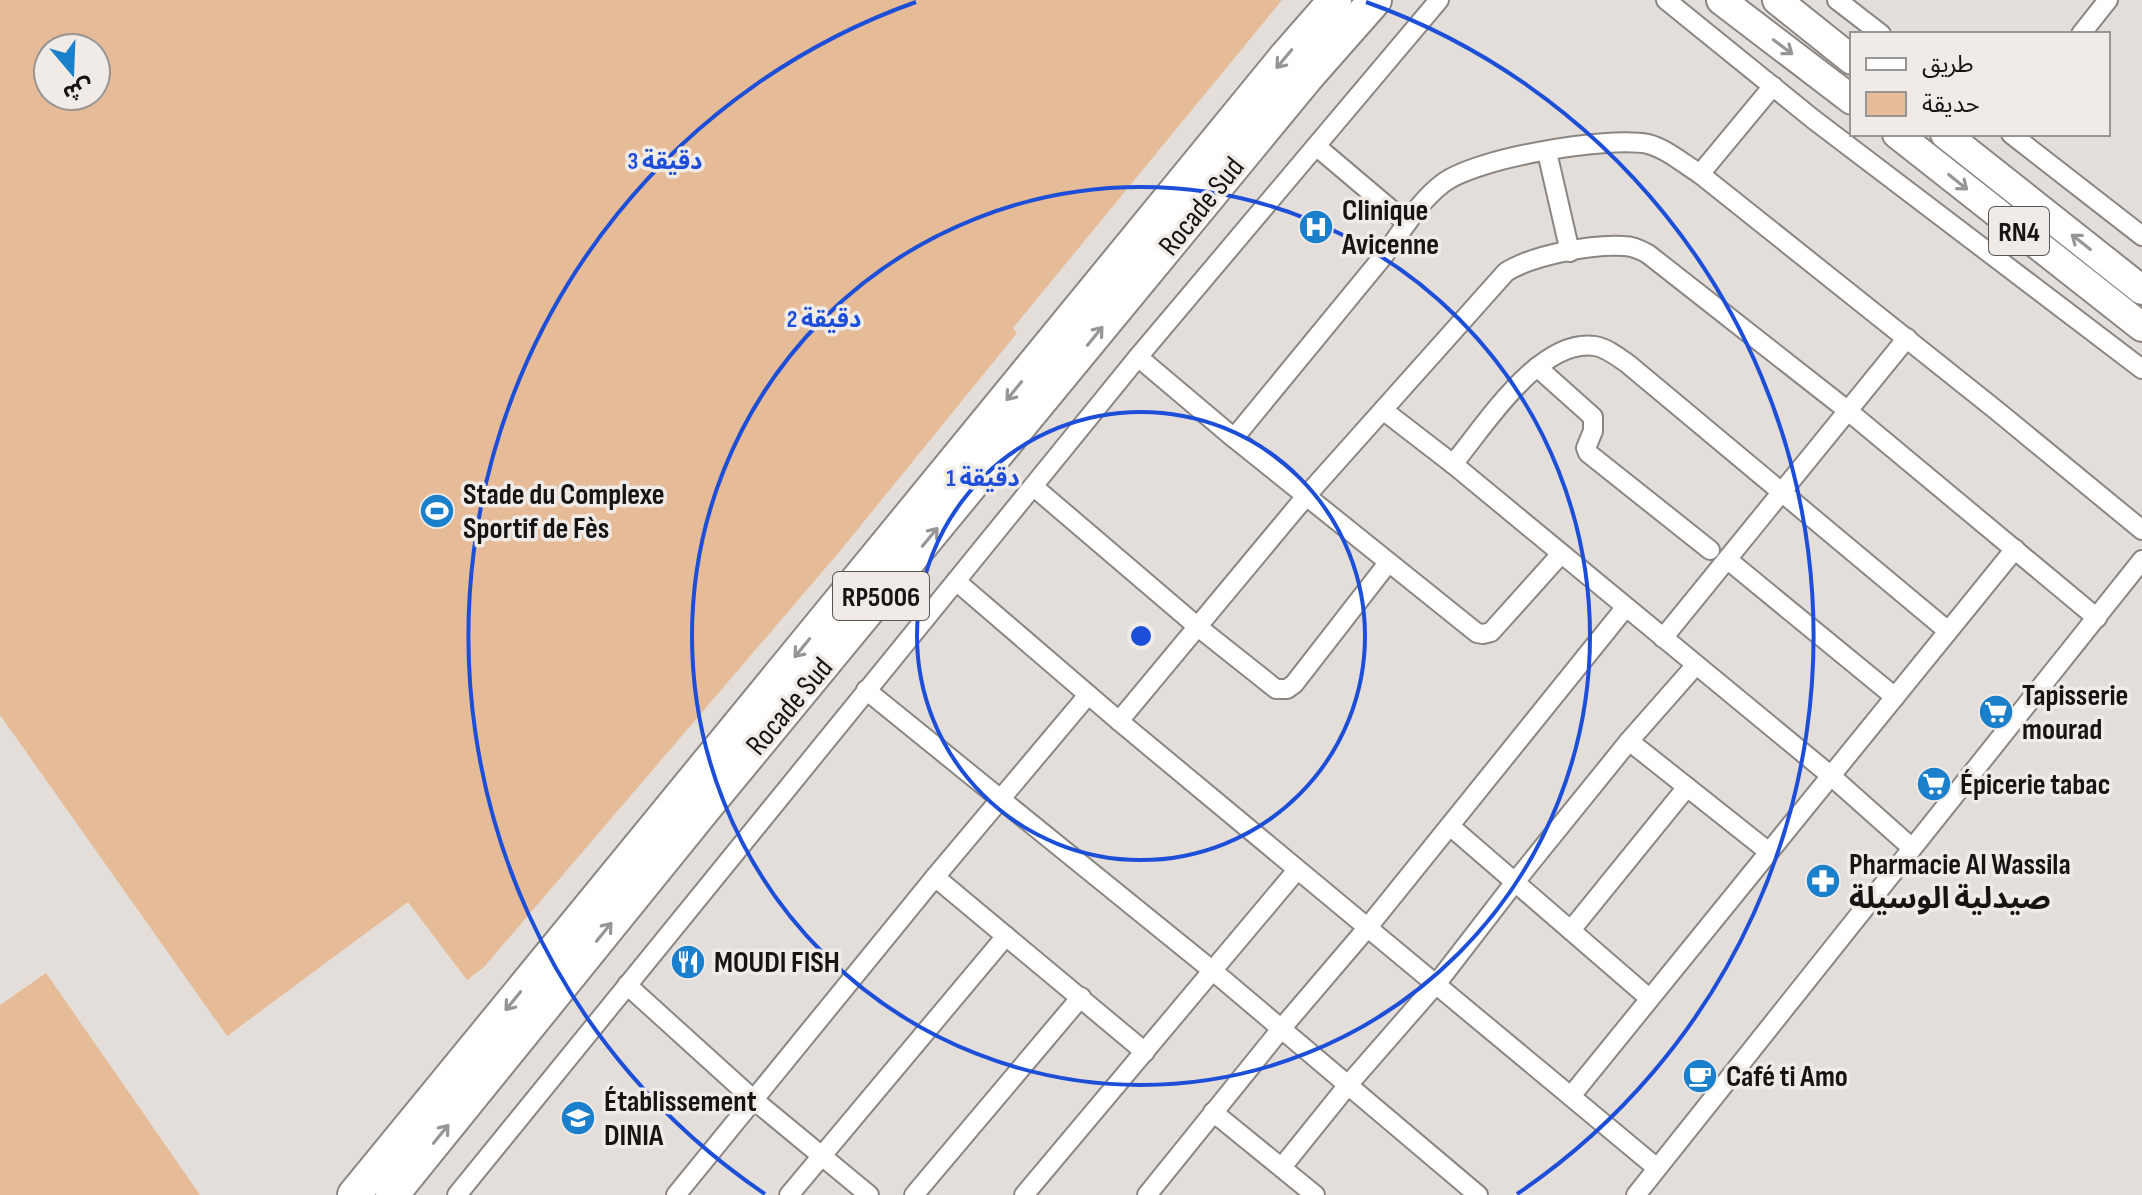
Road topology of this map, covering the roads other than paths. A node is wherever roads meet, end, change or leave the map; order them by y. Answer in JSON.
{"nodes":[{"id":1,"x":1335,"y":0,"type":"edge"},
{"id":2,"x":1375,"y":0,"type":"edge"},
{"id":3,"x":1439,"y":0,"type":"edge"},
{"id":4,"x":1666,"y":0,"type":"edge"},
{"id":5,"x":1721,"y":0,"type":"edge"},
{"id":6,"x":1777,"y":0,"type":"edge"},
{"id":7,"x":1837,"y":0,"type":"edge"},
{"id":8,"x":2108,"y":0,"type":"edge"},
{"id":9,"x":1878,"y":32,"type":"edge"},
{"id":10,"x":2083,"y":32,"type":"edge"},
{"id":11,"x":1850,"y":58,"type":"edge"},
{"id":12,"x":1773,"y":86,"type":"junction"},
{"id":13,"x":1850,"y":98,"type":"edge"},
{"id":14,"x":1900,"y":136,"type":"edge"},
{"id":15,"x":1948,"y":136,"type":"edge"},
{"id":16,"x":2014,"y":136,"type":"edge"},
{"id":17,"x":1316,"y":146,"type":"junction"},
{"id":18,"x":1547,"y":152,"type":"junction"},
{"id":19,"x":1700,"y":174,"type":"junction"},
{"id":20,"x":1407,"y":223,"type":"junction"},
{"id":21,"x":2142,"y":236,"type":"edge"},
{"id":22,"x":1570,"y":252,"type":"junction"},
{"id":23,"x":2142,"y":290,"type":"edge"},
{"id":24,"x":2142,"y":327,"type":"edge"},
{"id":25,"x":1907,"y":338,"type":"junction"},
{"id":26,"x":1138,"y":357,"type":"junction"},
{"id":27,"x":1537,"y":367,"type":"junction"},
{"id":28,"x":2142,"y":369,"type":"edge"},
{"id":29,"x":1383,"y":410,"type":"junction"},
{"id":30,"x":1847,"y":410,"type":"junction"},
{"id":31,"x":1234,"y":438,"type":"junction"},
{"id":32,"x":1453,"y":464,"type":"junction"},
{"id":33,"x":1034,"y":487,"type":"junction"},
{"id":34,"x":1784,"y":492,"type":"junction"},
{"id":35,"x":1307,"y":495,"type":"junction"},
{"id":36,"x":2142,"y":530,"type":"edge"},
{"id":37,"x":2015,"y":549,"type":"junction"},
{"id":38,"x":1710,"y":550,"type":"dead end"},
{"id":39,"x":1561,"y":554,"type":"junction"},
{"id":40,"x":1728,"y":560,"type":"junction"},
{"id":41,"x":2142,"y":560,"type":"edge"},
{"id":42,"x":1388,"y":563,"type":"junction"},
{"id":43,"x":956,"y":581,"type":"junction"},
{"id":44,"x":1625,"y":608,"type":"junction"},
{"id":45,"x":2097,"y":618,"type":"junction"},
{"id":46,"x":1198,"y":627,"type":"junction"},
{"id":47,"x":1948,"y":631,"type":"junction"},
{"id":48,"x":1663,"y":638,"type":"junction"},
{"id":49,"x":1695,"y":666,"type":"junction"},
{"id":50,"x":866,"y":690,"type":"junction"},
{"id":51,"x":1088,"y":695,"type":"junction"},
{"id":52,"x":1895,"y":697,"type":"junction"},
{"id":53,"x":1119,"y":721,"type":"junction"},
{"id":54,"x":1629,"y":741,"type":"junction"},
{"id":55,"x":1830,"y":775,"type":"junction"},
{"id":56,"x":1687,"y":787,"type":"junction"},
{"id":57,"x":1000,"y":799,"type":"junction"},
{"id":58,"x":1450,"y":826,"type":"junction"},
{"id":59,"x":1912,"y":848,"type":"junction"},
{"id":60,"x":1769,"y":852,"type":"junction"},
{"id":61,"x":1297,"y":870,"type":"junction"},
{"id":62,"x":935,"y":877,"type":"junction"},
{"id":63,"x":1515,"y":882,"type":"junction"},
{"id":64,"x":1368,"y":927,"type":"junction"},
{"id":65,"x":1571,"y":930,"type":"junction"},
{"id":66,"x":1006,"y":936,"type":"junction"},
{"id":67,"x":1213,"y":971,"type":"junction"},
{"id":68,"x":1437,"y":983,"type":"junction"},
{"id":69,"x":627,"y":985,"type":"junction"},
{"id":70,"x":1081,"y":997,"type":"junction"},
{"id":71,"x":1649,"y":998,"type":"junction"},
{"id":72,"x":1281,"y":1029,"type":"junction"},
{"id":73,"x":1145,"y":1052,"type":"junction"},
{"id":74,"x":1348,"y":1085,"type":"junction"},
{"id":75,"x":1571,"y":1096,"type":"junction"},
{"id":76,"x":754,"y":1100,"type":"junction"},
{"id":77,"x":1213,"y":1112,"type":"junction"},
{"id":78,"x":821,"y":1157,"type":"junction"},
{"id":79,"x":1282,"y":1167,"type":"junction"},
{"id":80,"x":1657,"y":1168,"type":"junction"},
{"id":81,"x":354,"y":1195,"type":"edge"},
{"id":82,"x":392,"y":1195,"type":"edge"},
{"id":83,"x":457,"y":1195,"type":"edge"},
{"id":84,"x":676,"y":1195,"type":"edge"},
{"id":85,"x":789,"y":1195,"type":"edge"},
{"id":86,"x":869,"y":1195,"type":"edge"},
{"id":87,"x":914,"y":1195,"type":"edge"},
{"id":88,"x":1024,"y":1195,"type":"edge"},
{"id":89,"x":1147,"y":1195,"type":"edge"},
{"id":90,"x":1315,"y":1195,"type":"edge"},
{"id":91,"x":1478,"y":1195,"type":"edge"},
{"id":92,"x":1636,"y":1195,"type":"edge"}],
"edges":[{"from":1,"to":81,"type":"highway","name":"Rocade Sud","number":"RP5006","one_way":true},
{"from":82,"to":2,"type":"highway","name":"Rocade Sud","number":"RP5006","one_way":true},
{"from":3,"to":17,"type":"street"},
{"from":4,"to":12,"type":"street"},
{"from":5,"to":13,"type":"main road","one_way":true},
{"from":6,"to":11,"type":"main road"},
{"from":7,"to":9,"type":"street"},
{"from":8,"to":10,"type":"street"},
{"from":12,"to":19,"type":"street"},
{"from":12,"to":28,"type":"street"},
{"from":14,"to":24,"type":"main road","number":"RN4","one_way":true},
{"from":23,"to":15,"type":"main road","number":"RN4","one_way":true},
{"from":16,"to":21,"type":"street"},
{"from":17,"to":20,"type":"street"},
{"from":17,"to":26,"type":"street"},
{"from":18,"to":19,"type":"street"},
{"from":18,"to":20,"type":"street"},
{"from":18,"to":22,"type":"street"},
{"from":19,"to":25,"type":"street"},
{"from":20,"to":31,"type":"street"},
{"from":22,"to":29,"type":"street"},
{"from":22,"to":30,"type":"street"},
{"from":25,"to":30,"type":"street"},
{"from":25,"to":36,"type":"street"},
{"from":26,"to":31,"type":"street"},
{"from":26,"to":33,"type":"street"},
{"from":27,"to":32,"type":"street"},
{"from":27,"to":34,"type":"street"},
{"from":27,"to":38,"type":"street"},
{"from":29,"to":32,"type":"street"},
{"from":29,"to":35,"type":"street"},
{"from":30,"to":34,"type":"street"},
{"from":30,"to":37,"type":"street"},
{"from":31,"to":35,"type":"street"},
{"from":32,"to":39,"type":"street"},
{"from":33,"to":43,"type":"street"},
{"from":33,"to":46,"type":"street"},
{"from":34,"to":40,"type":"street"},
{"from":34,"to":47,"type":"street"},
{"from":35,"to":42,"type":"street"},
{"from":35,"to":46,"type":"street"},
{"from":37,"to":45,"type":"street"},
{"from":37,"to":47,"type":"street"},
{"from":39,"to":42,"type":"street"},
{"from":39,"to":44,"type":"street"},
{"from":40,"to":48,"type":"street"},
{"from":40,"to":52,"type":"street"},
{"from":41,"to":45,"type":"street"},
{"from":42,"to":46,"type":"street"},
{"from":43,"to":50,"type":"street"},
{"from":43,"to":51,"type":"street"},
{"from":44,"to":48,"type":"street"},
{"from":44,"to":58,"type":"street"},
{"from":45,"to":59,"type":"street"},
{"from":46,"to":53,"type":"street"},
{"from":47,"to":52,"type":"street"},
{"from":48,"to":49,"type":"street"},
{"from":49,"to":54,"type":"street"},
{"from":49,"to":55,"type":"street"},
{"from":50,"to":57,"type":"street"},
{"from":50,"to":69,"type":"street"},
{"from":51,"to":53,"type":"street"},
{"from":51,"to":57,"type":"street"},
{"from":52,"to":55,"type":"street"},
{"from":53,"to":61,"type":"street"},
{"from":54,"to":56,"type":"street"},
{"from":54,"to":63,"type":"street"},
{"from":55,"to":59,"type":"street"},
{"from":55,"to":60,"type":"street"},
{"from":56,"to":60,"type":"street"},
{"from":56,"to":65,"type":"street"},
{"from":57,"to":62,"type":"street"},
{"from":57,"to":67,"type":"street"},
{"from":58,"to":63,"type":"street"},
{"from":58,"to":64,"type":"street"},
{"from":59,"to":80,"type":"street"},
{"from":60,"to":71,"type":"street"},
{"from":61,"to":64,"type":"street"},
{"from":61,"to":67,"type":"street"},
{"from":62,"to":66,"type":"street"},
{"from":62,"to":76,"type":"street"},
{"from":63,"to":65,"type":"street"},
{"from":63,"to":68,"type":"street"},
{"from":64,"to":68,"type":"street"},
{"from":64,"to":72,"type":"street"},
{"from":65,"to":71,"type":"street"},
{"from":66,"to":70,"type":"street"},
{"from":66,"to":78,"type":"street"},
{"from":67,"to":72,"type":"street"},
{"from":67,"to":73,"type":"street"},
{"from":68,"to":74,"type":"street"},
{"from":68,"to":75,"type":"street"},
{"from":69,"to":76,"type":"street"},
{"from":69,"to":83,"type":"street"},
{"from":70,"to":73,"type":"street"},
{"from":70,"to":87,"type":"street"},
{"from":71,"to":75,"type":"street"},
{"from":72,"to":74,"type":"street"},
{"from":72,"to":77,"type":"street"},
{"from":73,"to":88,"type":"street"},
{"from":74,"to":79,"type":"street"},
{"from":74,"to":91,"type":"street"},
{"from":75,"to":80,"type":"street"},
{"from":76,"to":78,"type":"street"},
{"from":76,"to":84,"type":"street"},
{"from":77,"to":79,"type":"street"},
{"from":77,"to":89,"type":"street"},
{"from":78,"to":85,"type":"street"},
{"from":78,"to":86,"type":"street"},
{"from":79,"to":90,"type":"street"},
{"from":80,"to":92,"type":"street"}]}
